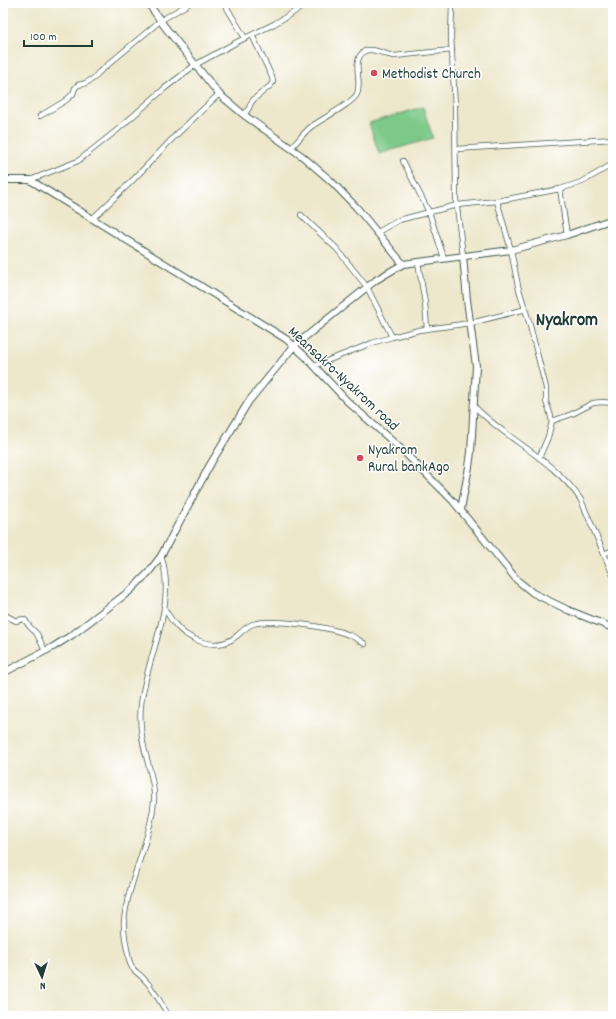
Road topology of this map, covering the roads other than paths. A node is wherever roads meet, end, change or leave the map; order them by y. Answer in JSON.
{"nodes":[{"id":1,"x":148,"y":3,"type":"edge"},
{"id":2,"x":190,"y":3,"type":"edge"},
{"id":3,"x":224,"y":3,"type":"edge"},
{"id":4,"x":309,"y":3,"type":"edge"},
{"id":5,"x":452,"y":3,"type":"edge"},
{"id":6,"x":593,"y":3,"type":"edge"},
{"id":7,"x":604,"y":3,"type":"edge"},
{"id":8,"x":160,"y":21,"type":"junction"},
{"id":9,"x":252,"y":35,"type":"junction"},
{"id":10,"x":245,"y":38,"type":"junction"},
{"id":11,"x":452,"y":50,"type":"junction"},
{"id":12,"x":195,"y":65,"type":"junction"},
{"id":13,"x":219,"y":94,"type":"junction"},
{"id":14,"x":244,"y":115,"type":"junction"},
{"id":15,"x":40,"y":116,"type":"dead end"},
{"id":16,"x":613,"y":139,"type":"edge"},
{"id":17,"x":291,"y":148,"type":"junction"},
{"id":18,"x":456,"y":149,"type":"junction"},
{"id":19,"x":402,"y":162,"type":"dead end"},
{"id":20,"x":613,"y":164,"type":"edge"},
{"id":21,"x":3,"y":180,"type":"edge"},
{"id":22,"x":30,"y":180,"type":"junction"},
{"id":23,"x":560,"y":189,"type":"junction"},
{"id":24,"x":497,"y":201,"type":"junction"},
{"id":25,"x":457,"y":205,"type":"junction"},
{"id":26,"x":429,"y":212,"type":"junction"},
{"id":27,"x":301,"y":215,"type":"dead end"},
{"id":28,"x":92,"y":219,"type":"junction"},
{"id":29,"x":613,"y":219,"type":"edge"},
{"id":30,"x":378,"y":232,"type":"junction"},
{"id":31,"x":567,"y":235,"type":"junction"},
{"id":32,"x":511,"y":250,"type":"junction"},
{"id":33,"x":463,"y":256,"type":"junction"},
{"id":34,"x":444,"y":258,"type":"junction"},
{"id":35,"x":418,"y":262,"type":"junction"},
{"id":36,"x":403,"y":264,"type":"junction"},
{"id":37,"x":367,"y":287,"type":"junction"},
{"id":38,"x":526,"y":309,"type":"junction"},
{"id":39,"x":471,"y":323,"type":"junction"},
{"id":40,"x":427,"y":329,"type":"junction"},
{"id":41,"x":392,"y":337,"type":"junction"},
{"id":42,"x":294,"y":346,"type":"junction"},
{"id":43,"x":314,"y":366,"type":"junction"},
{"id":44,"x":613,"y":403,"type":"edge"},
{"id":45,"x":473,"y":405,"type":"junction"},
{"id":46,"x":552,"y":421,"type":"junction"},
{"id":47,"x":539,"y":458,"type":"junction"},
{"id":48,"x":461,"y":510,"type":"junction"},
{"id":49,"x":613,"y":550,"type":"edge"},
{"id":50,"x":604,"y":554,"type":"junction"},
{"id":51,"x":161,"y":556,"type":"junction"},
{"id":52,"x":613,"y":575,"type":"edge"},
{"id":53,"x":164,"y":608,"type":"junction"},
{"id":54,"x":3,"y":614,"type":"edge"},
{"id":55,"x":613,"y":628,"type":"edge"},
{"id":56,"x":365,"y":644,"type":"dead end"},
{"id":57,"x":46,"y":651,"type":"junction"},
{"id":58,"x":3,"y":673,"type":"edge"},
{"id":59,"x":168,"y":1016,"type":"edge"}],
"edges":[{"from":1,"to":8,"type":"street"},
{"from":2,"to":8,"type":"street"},
{"from":3,"to":10,"type":"street"},
{"from":4,"to":9,"type":"street"},
{"from":5,"to":11,"type":"street"},
{"from":6,"to":7,"type":"street"},
{"from":8,"to":12,"type":"street"},
{"from":8,"to":15,"type":"street"},
{"from":9,"to":10,"type":"street"},
{"from":9,"to":14,"type":"street"},
{"from":10,"to":12,"type":"street"},
{"from":11,"to":17,"type":"street"},
{"from":11,"to":18,"type":"street"},
{"from":12,"to":13,"type":"street"},
{"from":12,"to":22,"type":"street"},
{"from":13,"to":14,"type":"street"},
{"from":13,"to":28,"type":"street"},
{"from":14,"to":17,"type":"street"},
{"from":16,"to":18,"type":"street"},
{"from":17,"to":30,"type":"street"},
{"from":18,"to":25,"type":"street"},
{"from":19,"to":26,"type":"street"},
{"from":20,"to":23,"type":"street"},
{"from":21,"to":22,"type":"street"},
{"from":22,"to":28,"type":"street","name":"Meansakro-Nyakrom road"},
{"from":23,"to":24,"type":"street"},
{"from":23,"to":31,"type":"street"},
{"from":24,"to":25,"type":"street"},
{"from":24,"to":32,"type":"street"},
{"from":25,"to":26,"type":"street"},
{"from":25,"to":33,"type":"street"},
{"from":26,"to":30,"type":"street"},
{"from":26,"to":34,"type":"street"},
{"from":27,"to":37,"type":"street"},
{"from":28,"to":42,"type":"street","name":"Meansakro-Nyakrom road"},
{"from":29,"to":31,"type":"street"},
{"from":30,"to":36,"type":"street"},
{"from":31,"to":32,"type":"street"},
{"from":32,"to":33,"type":"street"},
{"from":32,"to":38,"type":"street"},
{"from":33,"to":34,"type":"street"},
{"from":33,"to":39,"type":"street"},
{"from":34,"to":35,"type":"street"},
{"from":35,"to":36,"type":"street"},
{"from":35,"to":40,"type":"street"},
{"from":36,"to":37,"type":"street"},
{"from":37,"to":41,"type":"street"},
{"from":37,"to":42,"type":"street"},
{"from":38,"to":39,"type":"street"},
{"from":38,"to":46,"type":"street"},
{"from":39,"to":40,"type":"street"},
{"from":39,"to":45,"type":"street"},
{"from":40,"to":41,"type":"street"},
{"from":41,"to":43,"type":"street"},
{"from":42,"to":43,"type":"street","name":"Meansakro-Nyakrom road"},
{"from":42,"to":51,"type":"street"},
{"from":43,"to":48,"type":"street","name":"Meansakro-Nyakrom road"},
{"from":44,"to":46,"type":"street"},
{"from":45,"to":47,"type":"street"},
{"from":45,"to":48,"type":"street"},
{"from":46,"to":47,"type":"street"},
{"from":47,"to":50,"type":"street"},
{"from":48,"to":55,"type":"street","name":"Meansakro-Nyakrom road"},
{"from":49,"to":50,"type":"street"},
{"from":50,"to":52,"type":"street"},
{"from":51,"to":53,"type":"street"},
{"from":51,"to":57,"type":"street"},
{"from":53,"to":56,"type":"street"},
{"from":53,"to":59,"type":"street"},
{"from":54,"to":57,"type":"street"},
{"from":57,"to":58,"type":"street"}]}
